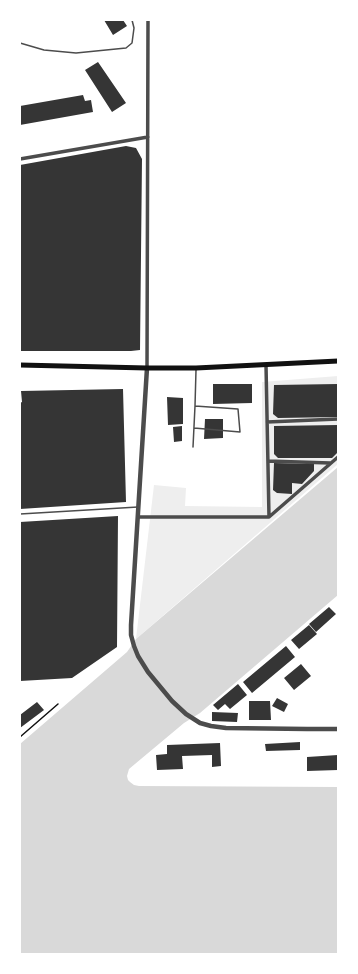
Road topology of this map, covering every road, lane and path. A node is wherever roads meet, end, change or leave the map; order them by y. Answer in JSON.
{"nodes":[{"id":1,"x":132,"y":20,"type":"edge"},
{"id":2,"x":148,"y":20,"type":"edge"},
{"id":3,"x":20,"y":43,"type":"edge"},
{"id":4,"x":148,"y":137,"type":"junction"},
{"id":5,"x":20,"y":159,"type":"edge"},
{"id":6,"x":338,"y":361,"type":"edge"},
{"id":7,"x":266,"y":365,"type":"junction"},
{"id":8,"x":20,"y":366,"type":"edge"},
{"id":9,"x":147,"y":368,"type":"junction"},
{"id":10,"x":196,"y":368,"type":"junction"},
{"id":11,"x":195,"y":406,"type":"junction"},
{"id":12,"x":338,"y":419,"type":"edge"},
{"id":13,"x":267,"y":422,"type":"junction"},
{"id":14,"x":194,"y":428,"type":"junction"},
{"id":15,"x":193,"y":447,"type":"dead end"},
{"id":16,"x":338,"y":457,"type":"edge"},
{"id":17,"x":268,"y":461,"type":"junction"},
{"id":18,"x":330,"y":463,"type":"junction"},
{"id":19,"x":139,"y":507,"type":"junction"},
{"id":20,"x":20,"y":514,"type":"edge"},
{"id":21,"x":138,"y":517,"type":"junction"},
{"id":22,"x":269,"y":517,"type":"junction"},
{"id":23,"x":58,"y":704,"type":"dead end"},
{"id":24,"x":338,"y":729,"type":"edge"},
{"id":25,"x":20,"y":737,"type":"edge"}],
"edges":[{"from":1,"to":3,"type":"lane"},
{"from":2,"to":4,"type":"street"},
{"from":4,"to":5,"type":"street"},
{"from":4,"to":9,"type":"street"},
{"from":6,"to":7,"type":"main road"},
{"from":7,"to":10,"type":"main road"},
{"from":7,"to":13,"type":"street"},
{"from":8,"to":9,"type":"main road"},
{"from":9,"to":10,"type":"main road"},
{"from":9,"to":19,"type":"street"},
{"from":10,"to":11,"type":"lane"},
{"from":11,"to":14,"type":"lane"},
{"from":11,"to":14,"type":"lane"},
{"from":12,"to":13,"type":"street"},
{"from":13,"to":17,"type":"street"},
{"from":14,"to":15,"type":"lane"},
{"from":16,"to":18,"type":"street"},
{"from":17,"to":18,"type":"street"},
{"from":17,"to":22,"type":"street"},
{"from":18,"to":22,"type":"street"},
{"from":19,"to":20,"type":"lane"},
{"from":19,"to":21,"type":"street"},
{"from":21,"to":22,"type":"street"},
{"from":21,"to":24,"type":"street"},
{"from":23,"to":25,"type":"path"}]}
